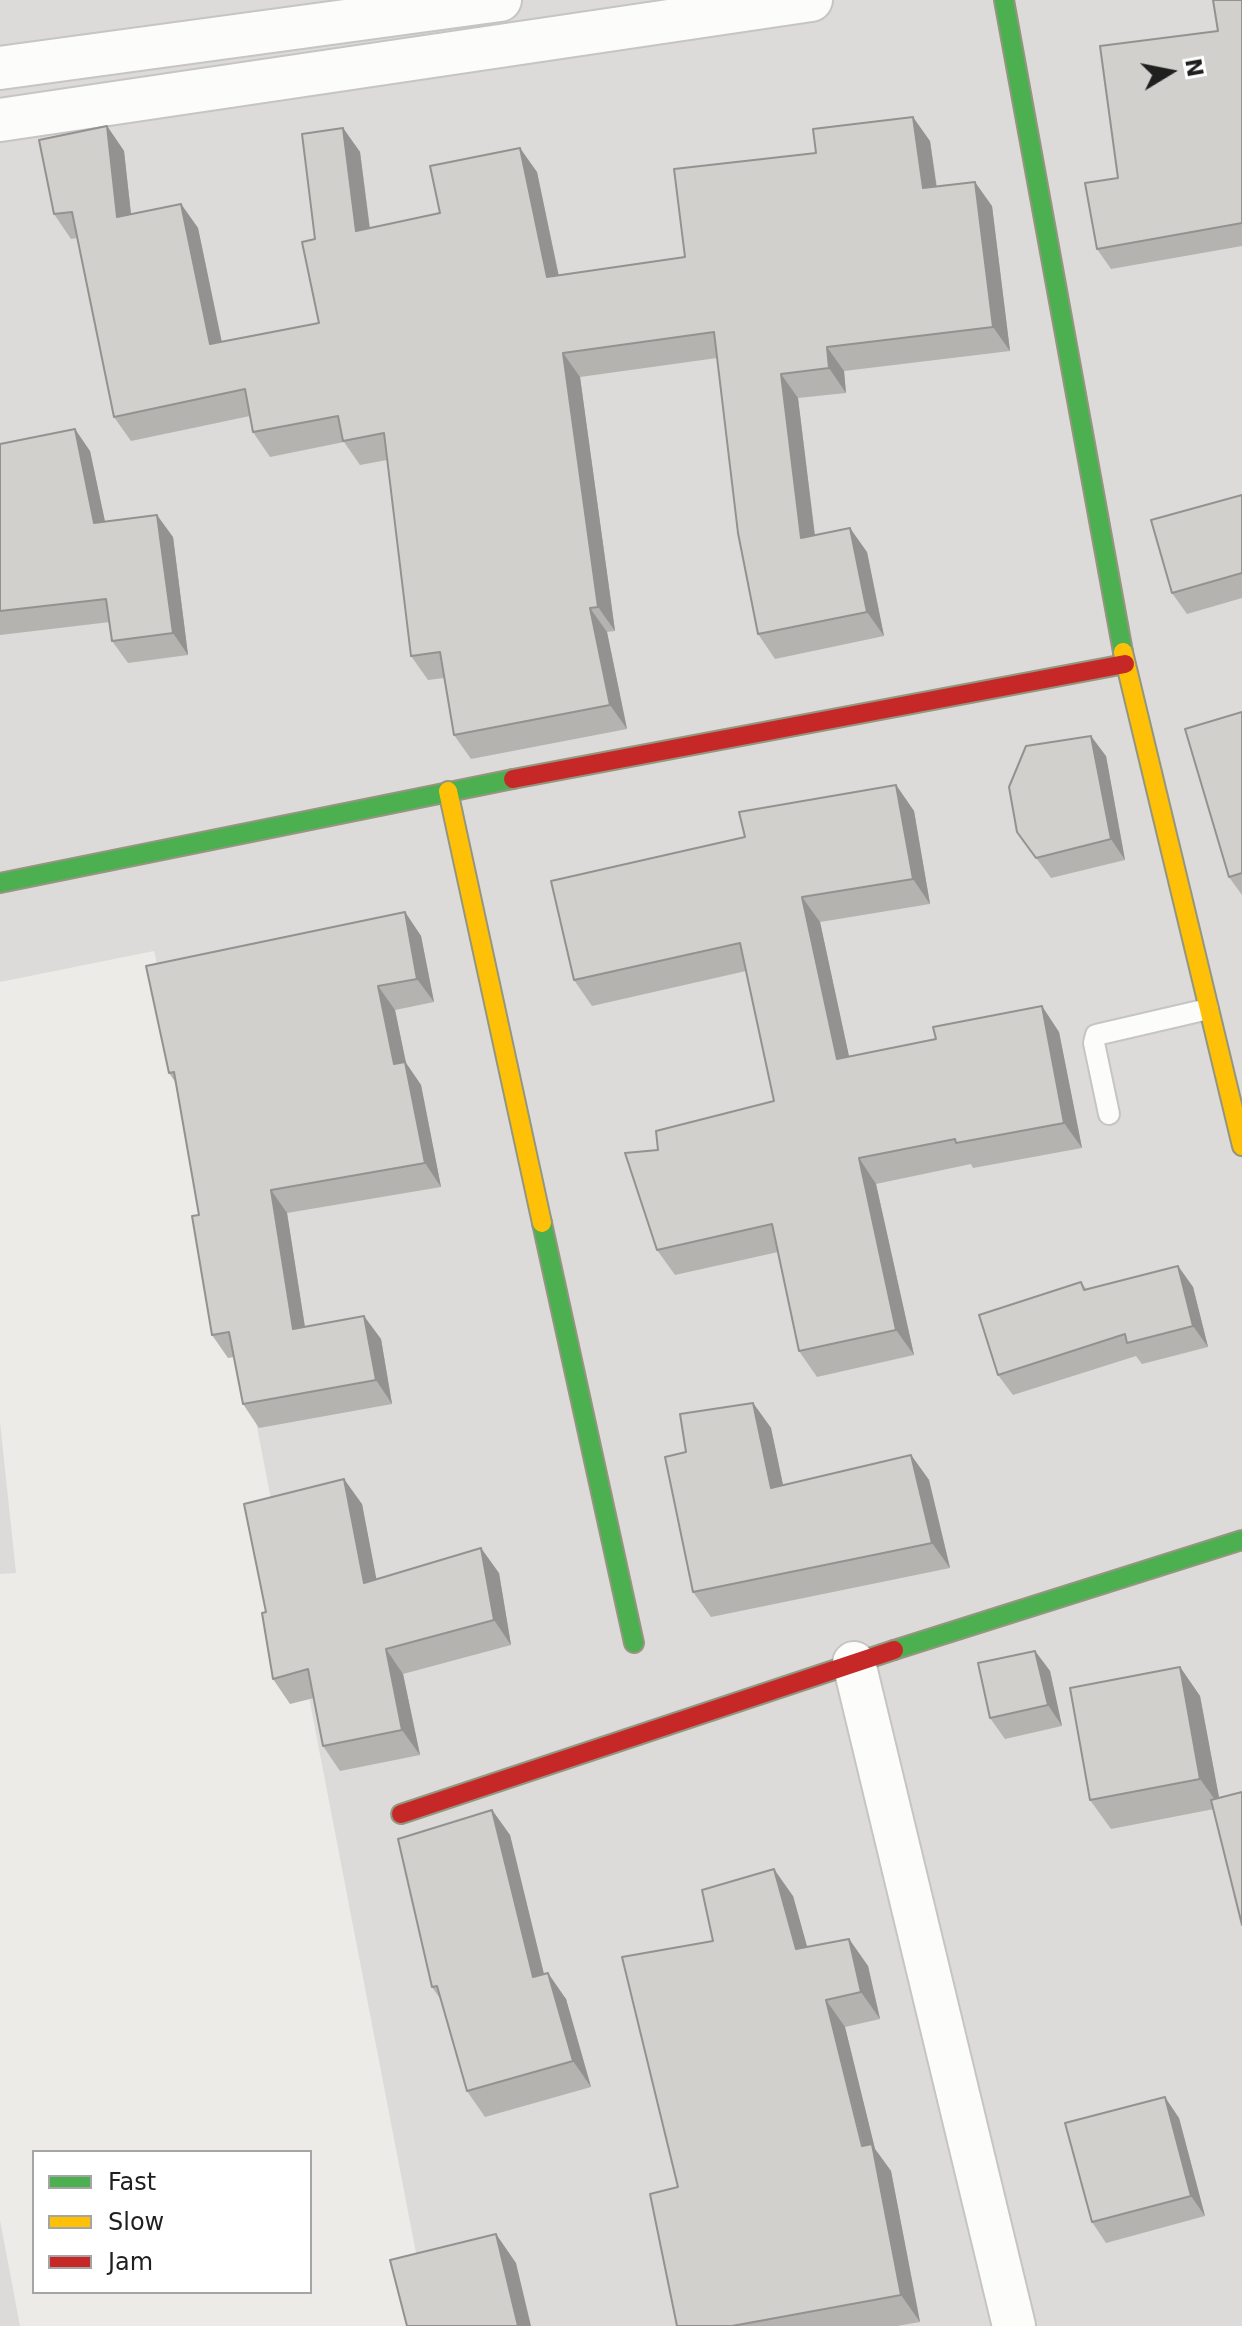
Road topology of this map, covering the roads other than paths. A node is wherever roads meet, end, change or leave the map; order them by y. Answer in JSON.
{"nodes":[{"id":1,"x":500,"y":0,"type":"edge"},
{"id":2,"x":811,"y":0,"type":"edge"},
{"id":3,"x":1004,"y":0,"type":"edge"},
{"id":4,"x":12,"y":66,"type":"edge"},
{"id":5,"x":14,"y":118,"type":"edge"},
{"id":6,"x":1125,"y":664,"type":"junction"},
{"id":7,"x":448,"y":791,"type":"junction"},
{"id":8,"x":0,"y":883,"type":"edge"},
{"id":9,"x":1208,"y":1009,"type":"junction"},
{"id":10,"x":1109,"y":1114,"type":"dead end"},
{"id":11,"x":1242,"y":1146,"type":"edge"},
{"id":12,"x":1242,"y":1540,"type":"edge"},
{"id":13,"x":634,"y":1643,"type":"dead end"},
{"id":14,"x":854,"y":1663,"type":"junction"},
{"id":15,"x":401,"y":1814,"type":"dead end"},
{"id":16,"x":1014,"y":2326,"type":"edge"}],
"edges":[{"from":1,"to":4,"type":"street"},
{"from":2,"to":5,"type":"street"},
{"from":3,"to":6,"type":"street"},
{"from":4,"to":5,"type":"street"},
{"from":6,"to":7,"type":"street"},
{"from":6,"to":9,"type":"street"},
{"from":7,"to":8,"type":"street"},
{"from":7,"to":13,"type":"street"},
{"from":9,"to":10,"type":"lane"},
{"from":9,"to":11,"type":"street"},
{"from":12,"to":14,"type":"street"},
{"from":14,"to":15,"type":"street"},
{"from":14,"to":16,"type":"street"}]}
